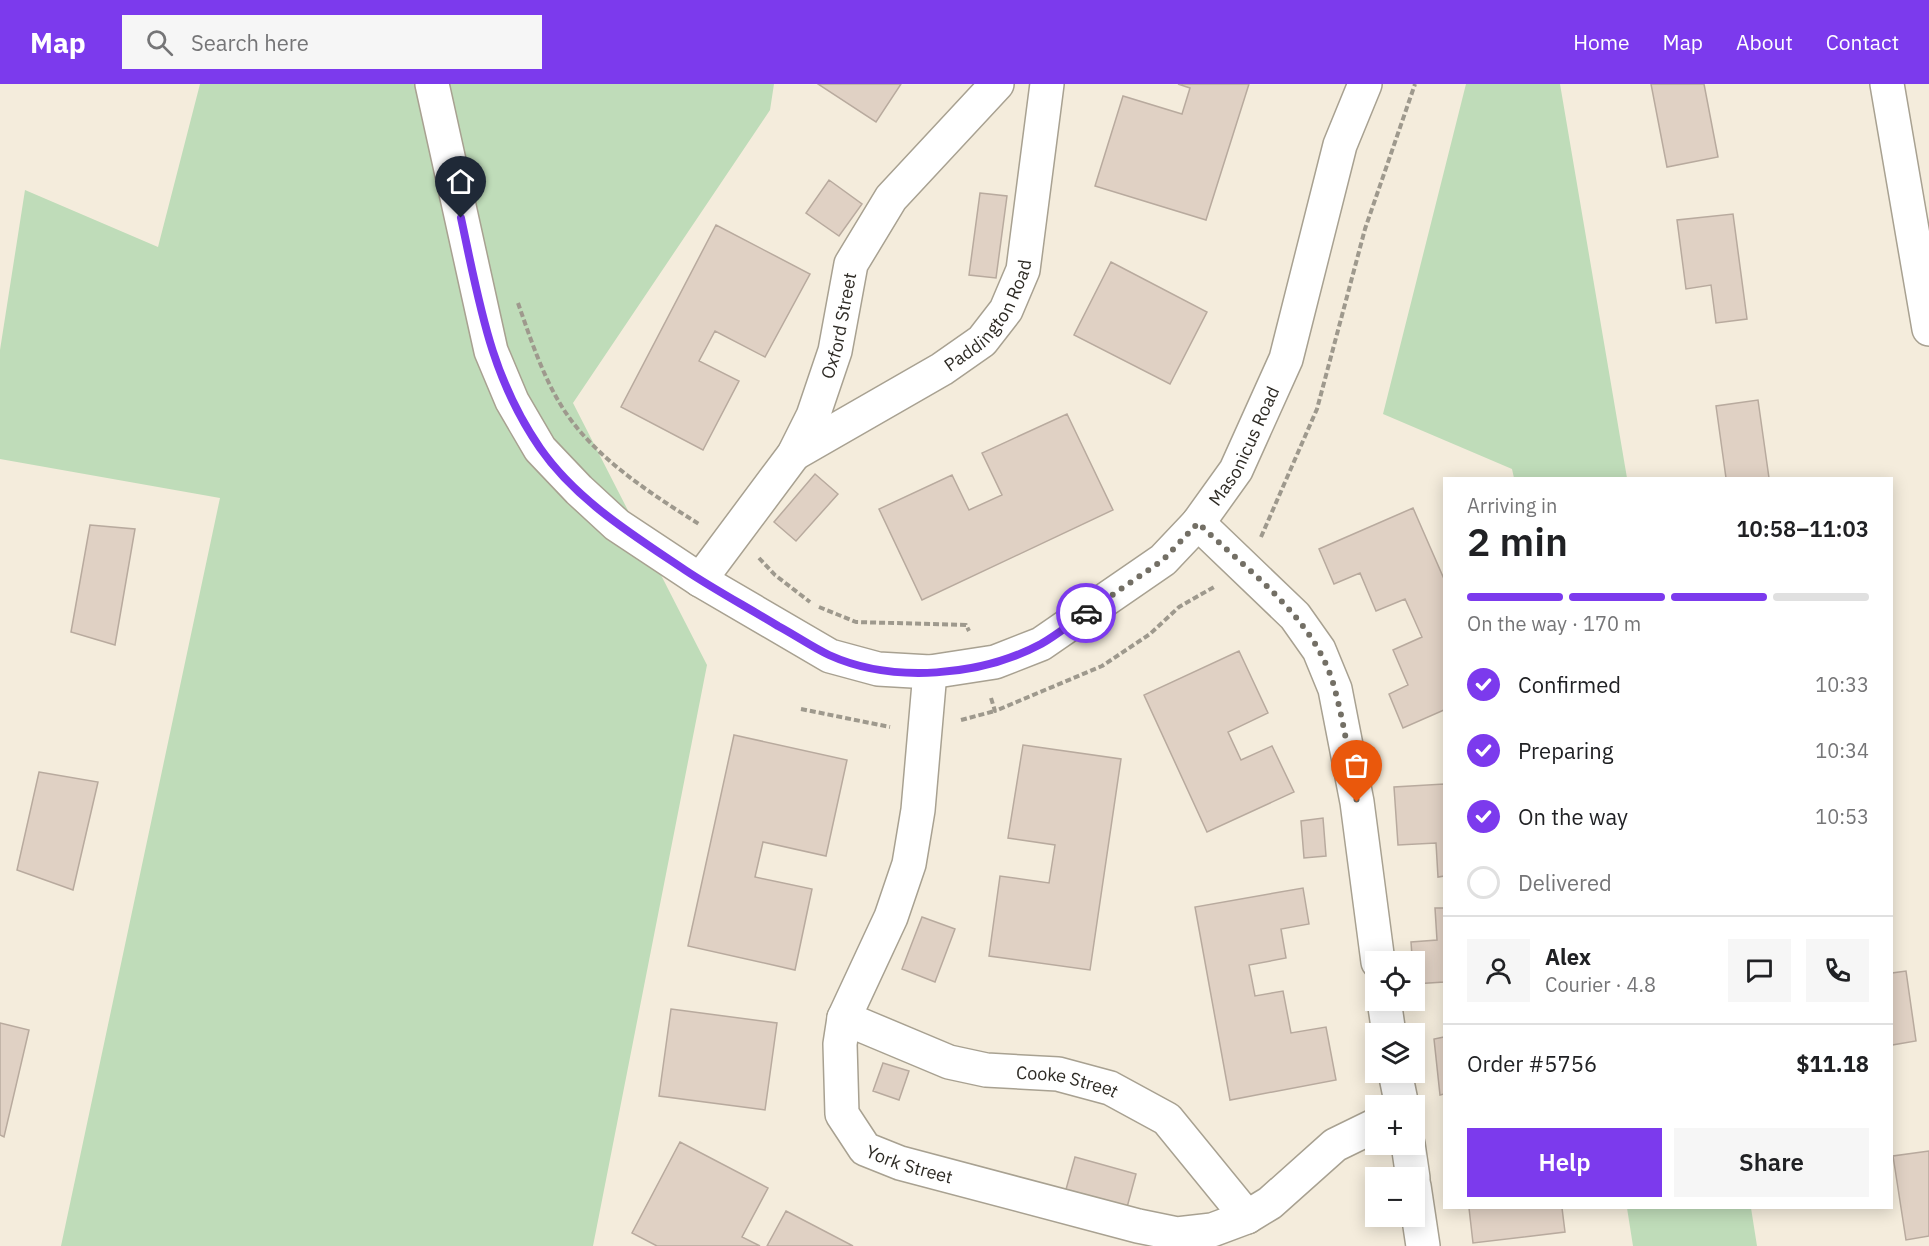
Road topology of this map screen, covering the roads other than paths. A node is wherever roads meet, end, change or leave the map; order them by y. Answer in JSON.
{"nodes":[{"id":1,"x":432,"y":84,"type":"edge"},
{"id":2,"x":997,"y":84,"type":"edge"},
{"id":3,"x":1047,"y":84,"type":"edge"},
{"id":4,"x":1365,"y":84,"type":"edge"},
{"id":5,"x":1887,"y":84,"type":"edge"},
{"id":6,"x":1929,"y":329,"type":"edge"},
{"id":7,"x":794,"y":454,"type":"junction"},
{"id":8,"x":1198,"y":523,"type":"junction"},
{"id":9,"x":700,"y":580,"type":"junction"},
{"id":10,"x":930,"y":672,"type":"junction"},
{"id":11,"x":1377,"y":951,"type":"edge"},
{"id":12,"x":844,"y":1018,"type":"junction"},
{"id":13,"x":1365,"y":1130,"type":"edge"},
{"id":14,"x":1247,"y":1217,"type":"junction"},
{"id":15,"x":1421,"y":1227,"type":"edge"},
{"id":16,"x":1424,"y":1246,"type":"edge"}],
"edges":[{"from":1,"to":9,"type":"street","name":"Masonicus Road"},
{"from":2,"to":7,"type":"street","name":"Oxford Street"},
{"from":3,"to":7,"type":"street","name":"Paddington Road"},
{"from":4,"to":8,"type":"street","name":"Masonicus Road"},
{"from":5,"to":6,"type":"street"},
{"from":7,"to":9,"type":"street","name":"Oxford Street"},
{"from":8,"to":10,"type":"street","name":"Masonicus Road"},
{"from":8,"to":11,"type":"street"},
{"from":9,"to":10,"type":"street","name":"Masonicus Road"},
{"from":10,"to":12,"type":"street","name":"York Street"},
{"from":12,"to":14,"type":"street","name":"Cooke Street"},
{"from":12,"to":14,"type":"street","name":"York Street"},
{"from":13,"to":14,"type":"street","name":"York Street"},
{"from":15,"to":16,"type":"street"}]}
